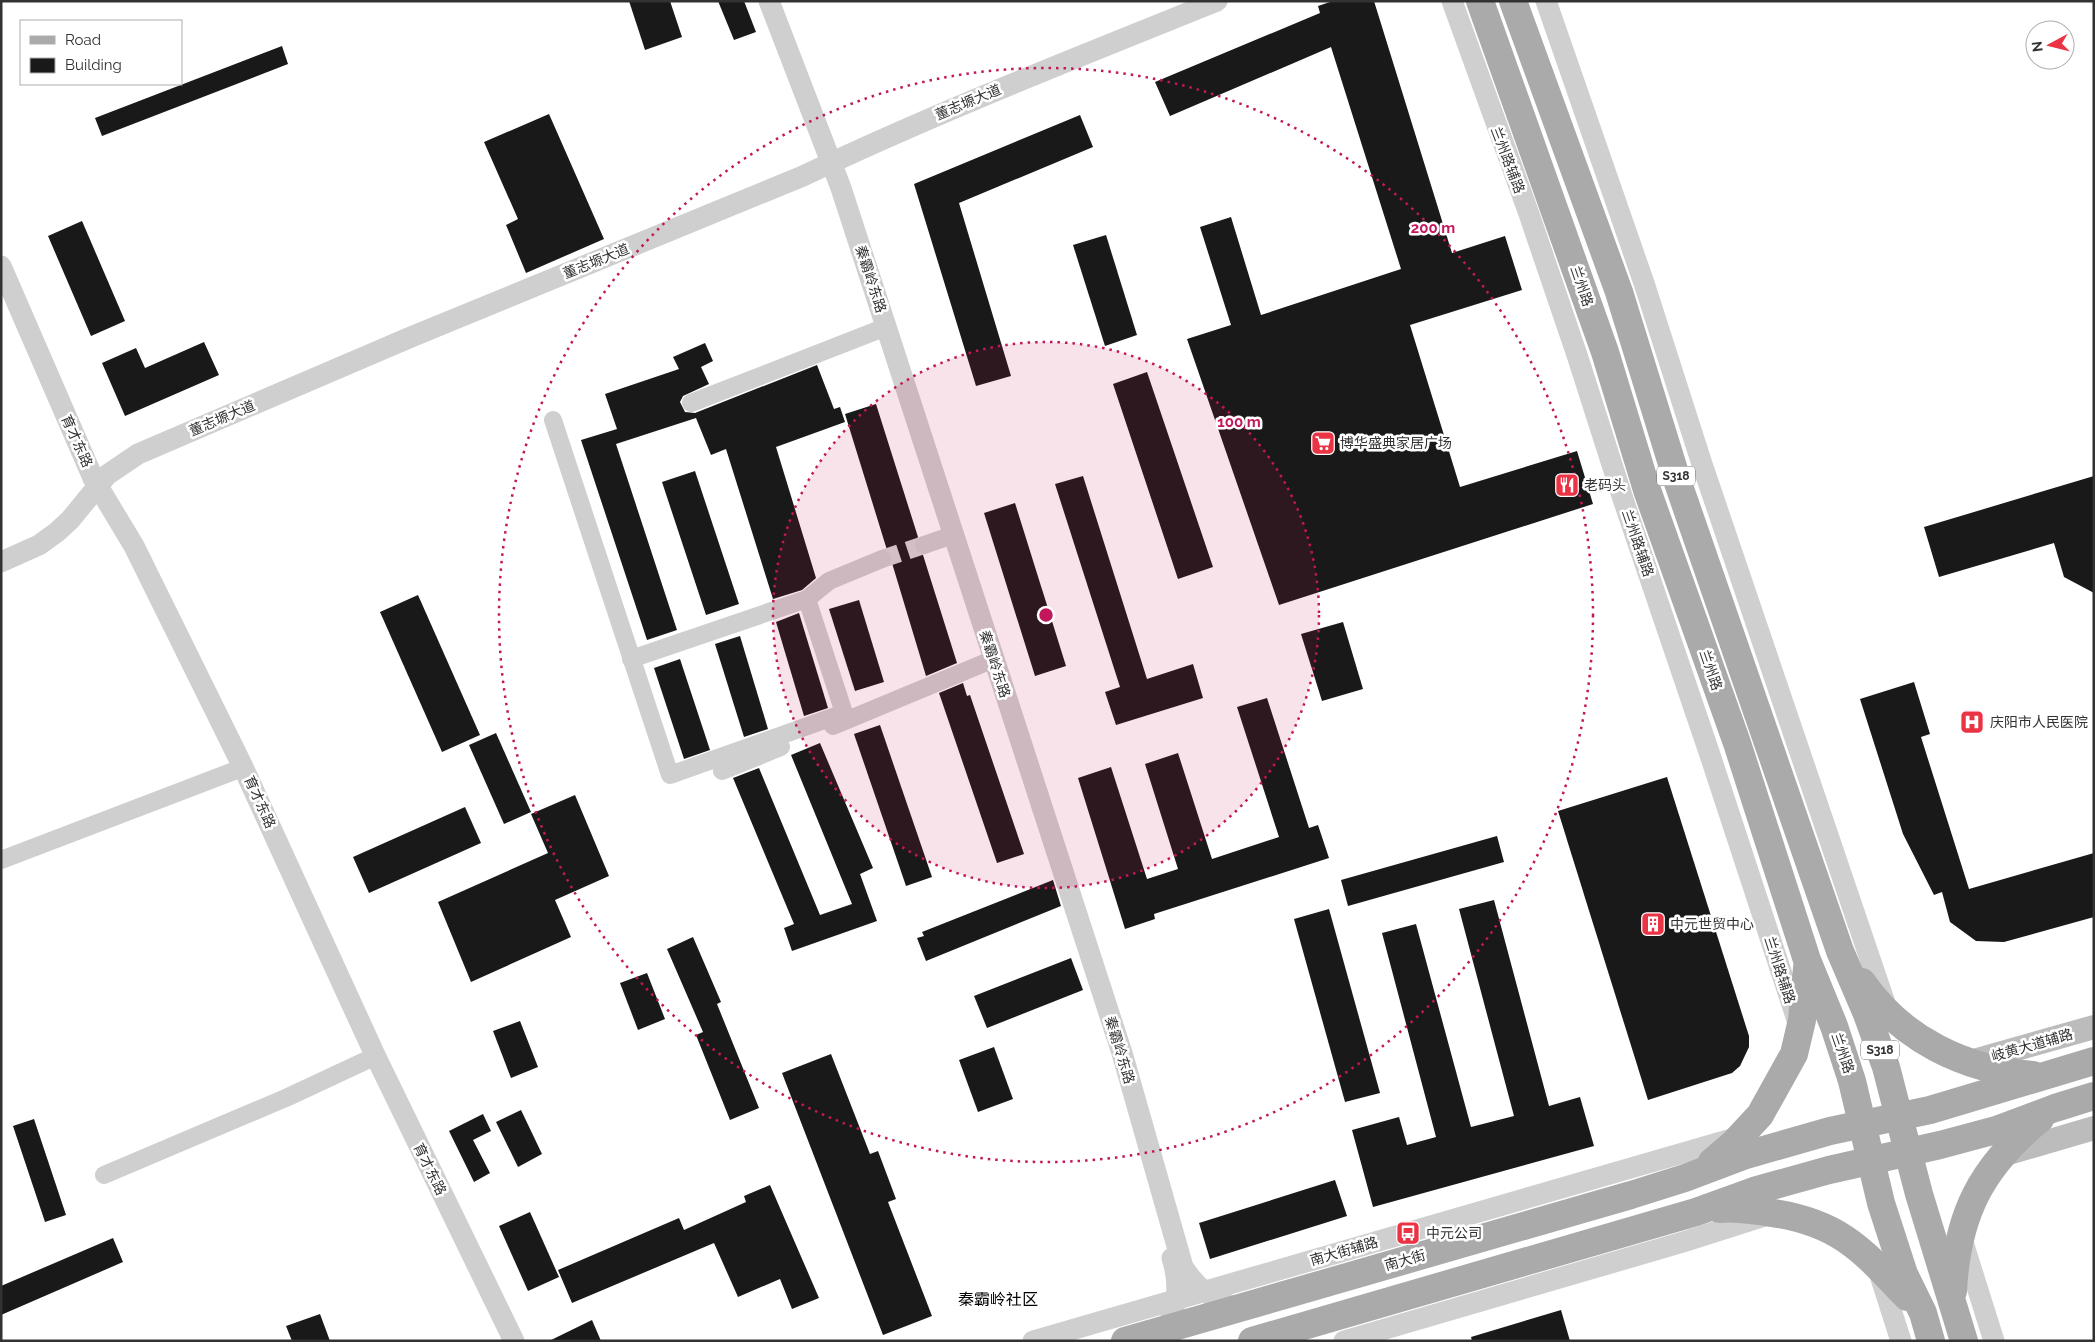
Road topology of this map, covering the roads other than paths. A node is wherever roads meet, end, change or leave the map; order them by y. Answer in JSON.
{"nodes":[{"id":1,"x":760,"y":1,"type":"edge"},
{"id":2,"x":769,"y":1,"type":"edge"},
{"id":3,"x":1192,"y":1,"type":"edge"},
{"id":4,"x":1217,"y":1,"type":"edge"},
{"id":5,"x":1452,"y":1,"type":"edge"},
{"id":6,"x":1480,"y":1,"type":"edge"},
{"id":7,"x":1513,"y":1,"type":"edge"},
{"id":8,"x":1546,"y":1,"type":"edge"},
{"id":9,"x":826,"y":159,"type":"junction"},
{"id":10,"x":1,"y":266,"type":"edge"},
{"id":11,"x":1,"y":293,"type":"edge"},
{"id":12,"x":882,"y":328,"type":"junction"},
{"id":13,"x":691,"y":403,"type":"dead end"},
{"id":14,"x":553,"y":420,"type":"dead end"},
{"id":15,"x":92,"y":486,"type":"junction"},
{"id":16,"x":950,"y":536,"type":"junction"},
{"id":17,"x":924,"y":545,"type":"tunnel mouth"},
{"id":18,"x":1,"y":551,"type":"edge"},
{"id":19,"x":882,"y":560,"type":"tunnel mouth"},
{"id":20,"x":1,"y":562,"type":"edge"},
{"id":21,"x":807,"y":599,"type":"junction"},
{"id":22,"x":631,"y":659,"type":"junction"},
{"id":23,"x":990,"y":662,"type":"junction"},
{"id":24,"x":722,"y":771,"type":"dead end"},
{"id":25,"x":234,"y":772,"type":"junction"},
{"id":26,"x":1,"y":860,"type":"edge"},
{"id":27,"x":1840,"y":951,"type":"junction"},
{"id":28,"x":1807,"y":960,"type":"junction"},
{"id":29,"x":1888,"y":1013,"type":"junction"},
{"id":30,"x":2094,"y":1027,"type":"edge"},
{"id":31,"x":1800,"y":1030,"type":"junction"},
{"id":32,"x":365,"y":1060,"type":"junction"},
{"id":33,"x":1970,"y":1062,"type":"junction"},
{"id":34,"x":2094,"y":1062,"type":"edge"},
{"id":35,"x":2045,"y":1076,"type":"junction"},
{"id":36,"x":2094,"y":1096,"type":"edge"},
{"id":37,"x":2055,"y":1108,"type":"junction"},
{"id":38,"x":1899,"y":1116,"type":"junction"},
{"id":39,"x":1863,"y":1124,"type":"junction"},
{"id":40,"x":2094,"y":1128,"type":"edge"},
{"id":41,"x":1741,"y":1136,"type":"junction"},
{"id":42,"x":1908,"y":1152,"type":"junction"},
{"id":43,"x":2002,"y":1155,"type":"junction"},
{"id":44,"x":1871,"y":1160,"type":"junction"},
{"id":45,"x":104,"y":1175,"type":"dead end"},
{"id":46,"x":1685,"y":1178,"type":"junction"},
{"id":47,"x":1696,"y":1212,"type":"junction"},
{"id":48,"x":1774,"y":1213,"type":"junction"},
{"id":49,"x":1961,"y":1236,"type":"junction"},
{"id":50,"x":1876,"y":1264,"type":"junction"},
{"id":51,"x":1204,"y":1292,"type":"junction"},
{"id":52,"x":1177,"y":1299,"type":"junction"},
{"id":53,"x":1952,"y":1306,"type":"junction"},
{"id":54,"x":1237,"y":1308,"type":"junction"},
{"id":55,"x":1922,"y":1313,"type":"junction"},
{"id":56,"x":1168,"y":1328,"type":"junction"},
{"id":57,"x":502,"y":1341,"type":"edge"},
{"id":58,"x":514,"y":1341,"type":"edge"},
{"id":59,"x":1033,"y":1341,"type":"edge"},
{"id":60,"x":1124,"y":1341,"type":"edge"},
{"id":61,"x":1252,"y":1341,"type":"edge"},
{"id":62,"x":1344,"y":1341,"type":"edge"},
{"id":63,"x":1901,"y":1341,"type":"edge"},
{"id":64,"x":1932,"y":1341,"type":"edge"},
{"id":65,"x":1964,"y":1341,"type":"edge"},
{"id":66,"x":1994,"y":1341,"type":"edge"}],
"edges":[{"from":1,"to":9,"type":"street","name":"秦霸岭东路"},
{"from":2,"to":9,"type":"street","name":"秦霸岭东路"},
{"from":3,"to":9,"type":"street","name":"董志塬大道"},
{"from":4,"to":9,"type":"street","name":"董志塬大道"},
{"from":5,"to":31,"type":"street","name":"兰州路辅路"},
{"from":6,"to":28,"type":"main road","name":"兰州路","number":"S318"},
{"from":7,"to":27,"type":"main road","number":"S318"},
{"from":8,"to":29,"type":"street"},
{"from":9,"to":12,"type":"street","name":"秦霸岭东路"},
{"from":9,"to":15,"type":"street","name":"董志塬大道"},
{"from":10,"to":15,"type":"street","name":"育才东路"},
{"from":11,"to":15,"type":"street","name":"育才东路"},
{"from":12,"to":13,"type":"street"},
{"from":12,"to":16,"type":"street","name":"秦霸岭东路"},
{"from":14,"to":22,"type":"street"},
{"from":15,"to":18,"type":"street","name":"董志塬大道"},
{"from":15,"to":20,"type":"street","name":"董志塬大道"},
{"from":15,"to":25,"type":"street","name":"育才东路"},
{"from":15,"to":58,"type":"street","name":"育才东路"},
{"from":16,"to":17,"type":"street"},
{"from":16,"to":23,"type":"street","name":"秦霸岭东路"},
{"from":19,"to":21,"type":"street"},
{"from":21,"to":22,"type":"street"},
{"from":21,"to":22,"type":"street"},
{"from":23,"to":24,"type":"street"},
{"from":23,"to":51,"type":"street","name":"秦霸岭东路"},
{"from":23,"to":52,"type":"street","name":"秦霸岭东路"},
{"from":25,"to":26,"type":"street"},
{"from":25,"to":32,"type":"street","name":"育才东路"},
{"from":27,"to":29,"type":"main road"},
{"from":27,"to":38,"type":"main road","number":"S318"},
{"from":28,"to":31,"type":"main road"},
{"from":28,"to":39,"type":"main road","name":"兰州路","number":"S318"},
{"from":29,"to":33,"type":"main road"},
{"from":30,"to":33,"type":"main road","name":"岐黄大道辅路"},
{"from":31,"to":41,"type":"main road"},
{"from":32,"to":45,"type":"street"},
{"from":32,"to":57,"type":"street","name":"育才东路"},
{"from":33,"to":35,"type":"main road"},
{"from":34,"to":35,"type":"main road"},
{"from":35,"to":38,"type":"main road"},
{"from":36,"to":37,"type":"main road"},
{"from":37,"to":42,"type":"main road"},
{"from":37,"to":43,"type":"main road"},
{"from":38,"to":39,"type":"main road"},
{"from":38,"to":42,"type":"main road","number":"S318"},
{"from":39,"to":44,"type":"main road","name":"兰州路","number":"S318"},
{"from":39,"to":46,"type":"main road"},
{"from":40,"to":43,"type":"main road"},
{"from":41,"to":46,"type":"main road"},
{"from":41,"to":51,"type":"street","name":"南大街辅路"},
{"from":42,"to":44,"type":"main road"},
{"from":42,"to":53,"type":"main road","number":"S318"},
{"from":43,"to":49,"type":"main road"},
{"from":44,"to":47,"type":"main road"},
{"from":44,"to":55,"type":"main road","name":"兰州路","number":"S318"},
{"from":46,"to":54,"type":"main road","name":"南大街"},
{"from":47,"to":48,"type":"main road"},
{"from":47,"to":61,"type":"main road"},
{"from":48,"to":50,"type":"main road"},
{"from":48,"to":62,"type":"street"},
{"from":49,"to":53,"type":"main road"},
{"from":49,"to":66,"type":"street"},
{"from":50,"to":55,"type":"main road"},
{"from":50,"to":63,"type":"street"},
{"from":51,"to":52,"type":"street","name":"南大街辅路"},
{"from":51,"to":54,"type":"street","name":"秦霸岭东路"},
{"from":52,"to":56,"type":"street","name":"秦霸岭东路"},
{"from":52,"to":59,"type":"street","name":"南大街辅路"},
{"from":53,"to":65,"type":"main road","number":"S318"},
{"from":54,"to":56,"type":"main road","name":"南大街"},
{"from":55,"to":64,"type":"main road","name":"兰州路","number":"S318"},
{"from":56,"to":60,"type":"main road","name":"南大街"}]}
